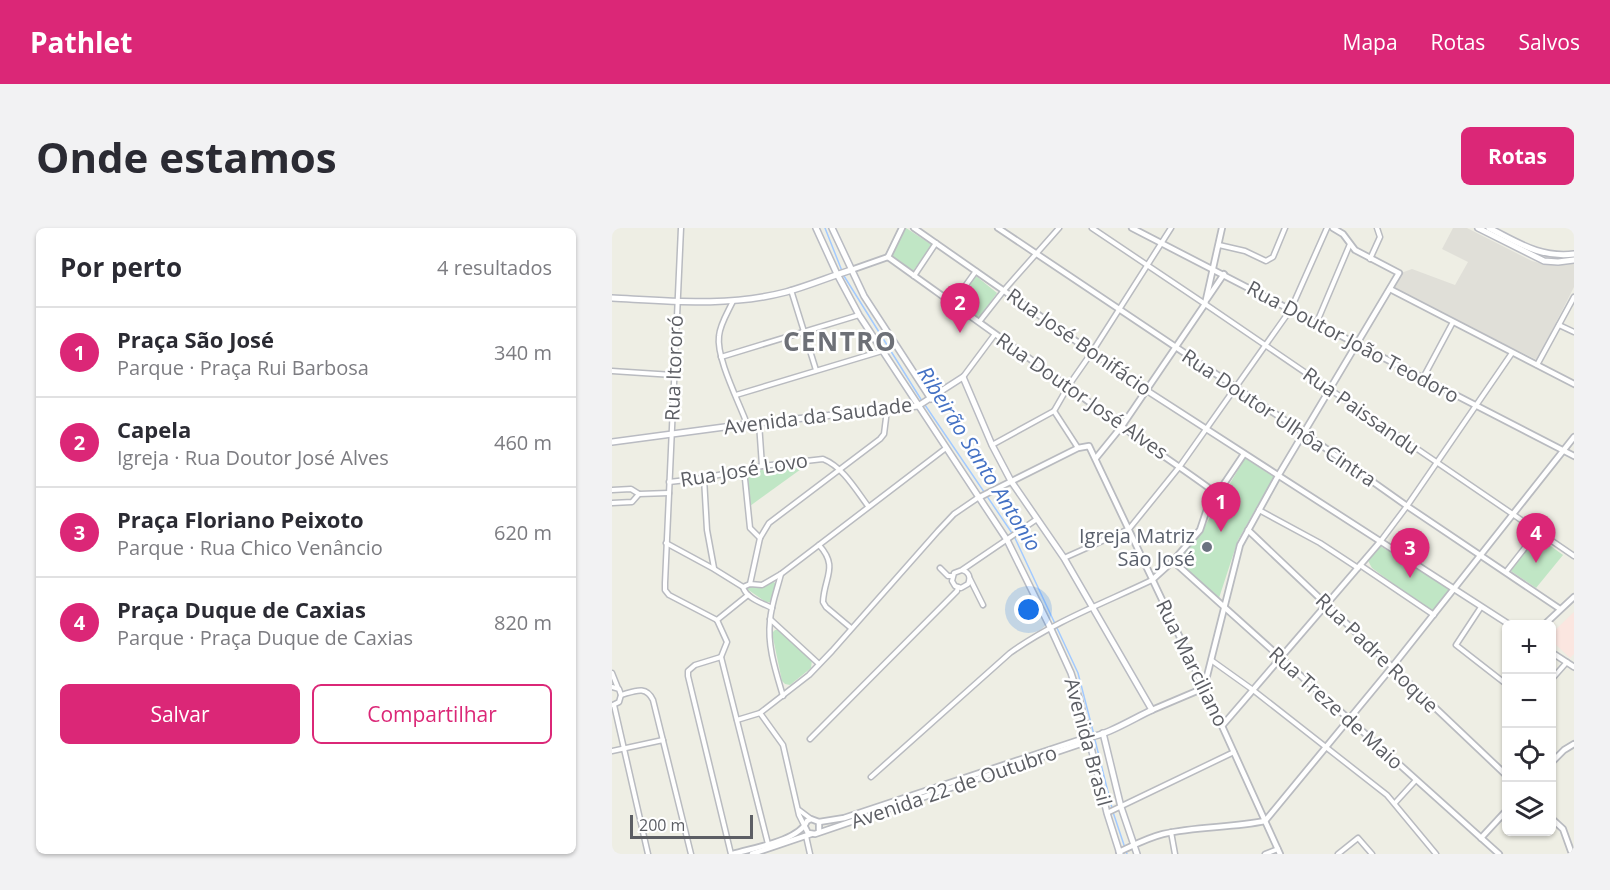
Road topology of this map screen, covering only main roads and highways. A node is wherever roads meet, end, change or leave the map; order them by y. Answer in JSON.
{"nodes":[{"id":1,"x":816,"y":228,"type":"edge"},
{"id":2,"x":832,"y":228,"type":"edge"},
{"id":3,"x":1478,"y":228,"type":"edge"},
{"id":4,"x":1489,"y":228,"type":"edge"},
{"id":5,"x":1574,"y":254,"type":"edge"},
{"id":6,"x":1574,"y":260,"type":"edge"},
{"id":7,"x":849,"y":270,"type":"junction"},
{"id":8,"x":838,"y":274,"type":"junction"},
{"id":9,"x":612,"y":298,"type":"edge"},
{"id":10,"x":925,"y":403,"type":"junction"},
{"id":11,"x":612,"y":442,"type":"edge"},
{"id":12,"x":1094,"y":737,"type":"junction"},
{"id":13,"x":1121,"y":852,"type":"edge"},
{"id":14,"x":1137,"y":854,"type":"edge"}],
"edges":[{"from":1,"to":8,"type":"main road","name":"Avenida Brasil"},
{"from":2,"to":7,"type":"main road","name":"Avenida Brasil"},
{"from":3,"to":6,"type":"main road"},
{"from":4,"to":5,"type":"main road"},
{"from":7,"to":8,"type":"main road"},
{"from":7,"to":10,"type":"main road","name":"Avenida Brasil"},
{"from":8,"to":9,"type":"main road"},
{"from":8,"to":10,"type":"main road","name":"Avenida Brasil"},
{"from":10,"to":11,"type":"main road","name":"Avenida da Saudade"},
{"from":10,"to":12,"type":"main road","name":"Avenida Brasil"},
{"from":10,"to":12,"type":"main road","name":"Avenida da Saudade"},
{"from":12,"to":13,"type":"main road","name":"Avenida Brasil"},
{"from":12,"to":14,"type":"main road","name":"Avenida Brasil"}]}
